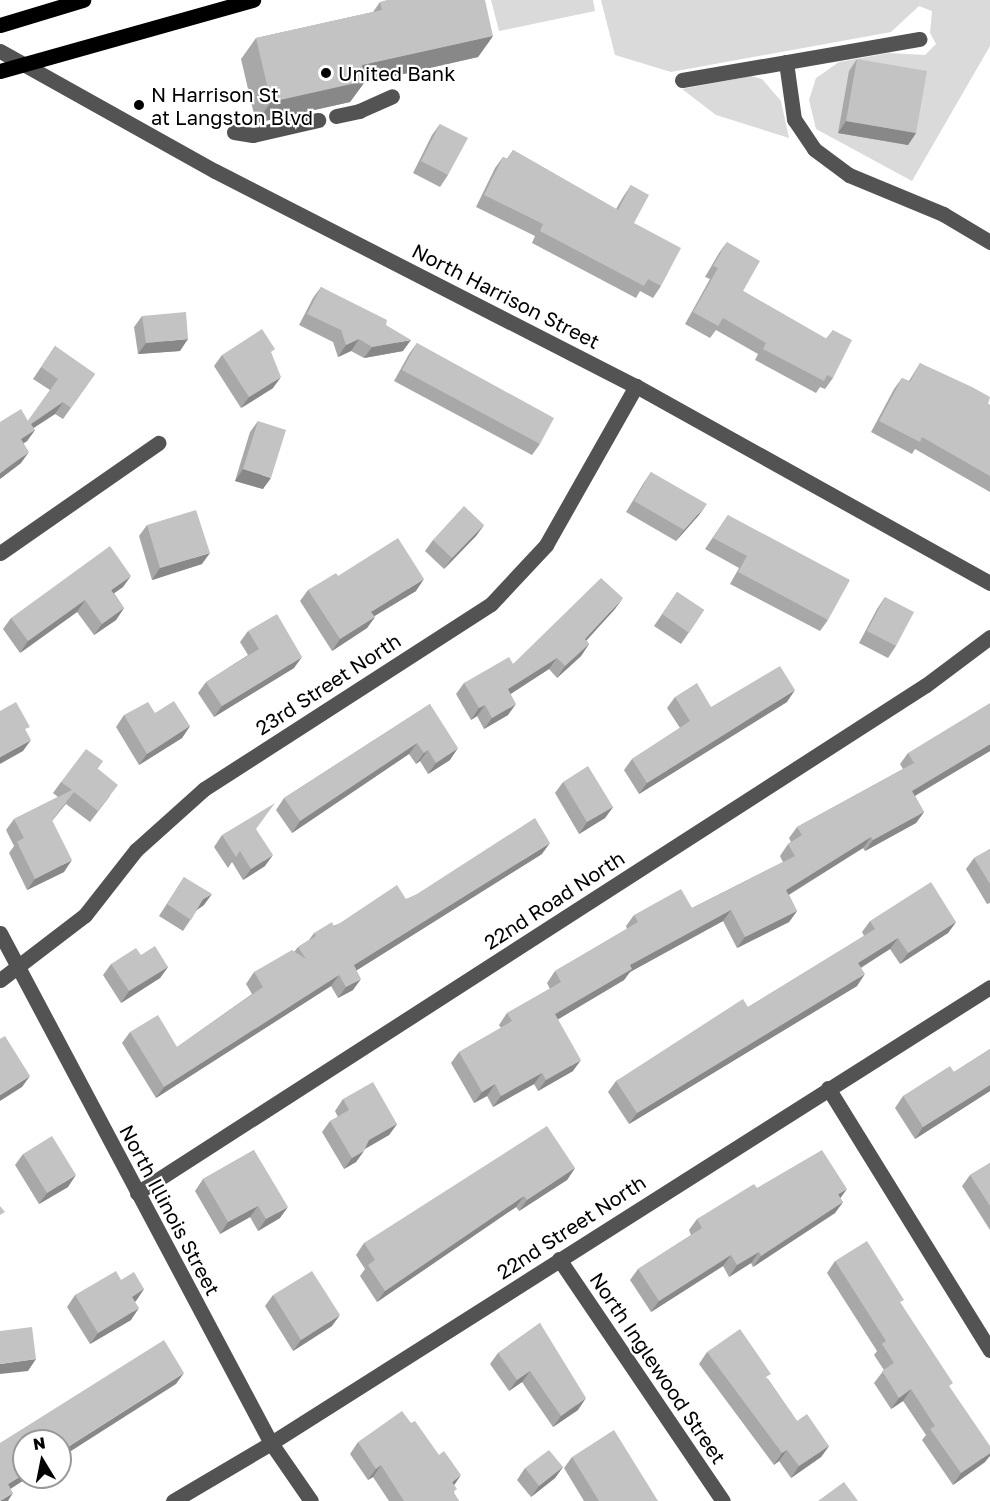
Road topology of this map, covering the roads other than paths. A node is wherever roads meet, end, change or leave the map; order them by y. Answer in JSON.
{"nodes":[{"id":1,"x":83,"y":0,"type":"edge"},
{"id":2,"x":253,"y":0,"type":"edge"},
{"id":3,"x":0,"y":25,"type":"edge"},
{"id":4,"x":919,"y":39,"type":"dead end"},
{"id":5,"x":0,"y":51,"type":"edge"},
{"id":6,"x":786,"y":62,"type":"junction"},
{"id":7,"x":23,"y":63,"type":"junction"},
{"id":8,"x":0,"y":71,"type":"edge"},
{"id":9,"x":682,"y":80,"type":"dead end"},
{"id":10,"x":392,"y":96,"type":"dead end"},
{"id":11,"x":336,"y":116,"type":"dead end"},
{"id":12,"x":318,"y":120,"type":"dead end"},
{"id":13,"x":234,"y":132,"type":"dead end"},
{"id":14,"x":990,"y":243,"type":"edge"},
{"id":15,"x":636,"y":386,"type":"junction"},
{"id":16,"x":158,"y":443,"type":"dead end"},
{"id":17,"x":0,"y":553,"type":"edge"},
{"id":18,"x":990,"y":583,"type":"edge"},
{"id":19,"x":990,"y":637,"type":"edge"},
{"id":20,"x":0,"y":933,"type":"edge"},
{"id":21,"x":20,"y":968,"type":"junction"},
{"id":22,"x":0,"y":980,"type":"edge"},
{"id":23,"x":990,"y":987,"type":"edge"},
{"id":24,"x":828,"y":1088,"type":"junction"},
{"id":25,"x":137,"y":1193,"type":"junction"},
{"id":26,"x":559,"y":1260,"type":"junction"},
{"id":27,"x":990,"y":1350,"type":"edge"},
{"id":28,"x":271,"y":1443,"type":"junction"},
{"id":29,"x":172,"y":1501,"type":"edge"},
{"id":30,"x":311,"y":1501,"type":"edge"},
{"id":31,"x":723,"y":1501,"type":"edge"}],
"edges":[{"from":1,"to":3,"type":"main road"},
{"from":2,"to":7,"type":"main road"},
{"from":4,"to":6,"type":"street"},
{"from":5,"to":7,"type":"street","name":"North Harrison Street"},
{"from":6,"to":9,"type":"street"},
{"from":6,"to":14,"type":"street"},
{"from":7,"to":8,"type":"main road"},
{"from":7,"to":15,"type":"street","name":"North Harrison Street"},
{"from":10,"to":11,"type":"street"},
{"from":12,"to":13,"type":"street"},
{"from":15,"to":18,"type":"street","name":"North Harrison Street"},
{"from":15,"to":21,"type":"street","name":"23rd Street North"},
{"from":16,"to":17,"type":"street"},
{"from":19,"to":25,"type":"street","name":"22nd Road North"},
{"from":20,"to":21,"type":"street","name":"North Illinois Street"},
{"from":21,"to":22,"type":"street","name":"23rd Street North"},
{"from":21,"to":25,"type":"street","name":"North Illinois Street"},
{"from":23,"to":24,"type":"street","name":"22nd Street North"},
{"from":24,"to":26,"type":"street","name":"22nd Street North"},
{"from":24,"to":27,"type":"street"},
{"from":25,"to":28,"type":"street","name":"North Illinois Street"},
{"from":26,"to":28,"type":"street","name":"22nd Street North"},
{"from":26,"to":31,"type":"street","name":"North Inglewood Street"},
{"from":28,"to":29,"type":"street","name":"22nd Street North"},
{"from":28,"to":30,"type":"street","name":"North Illinois Street"}]}
